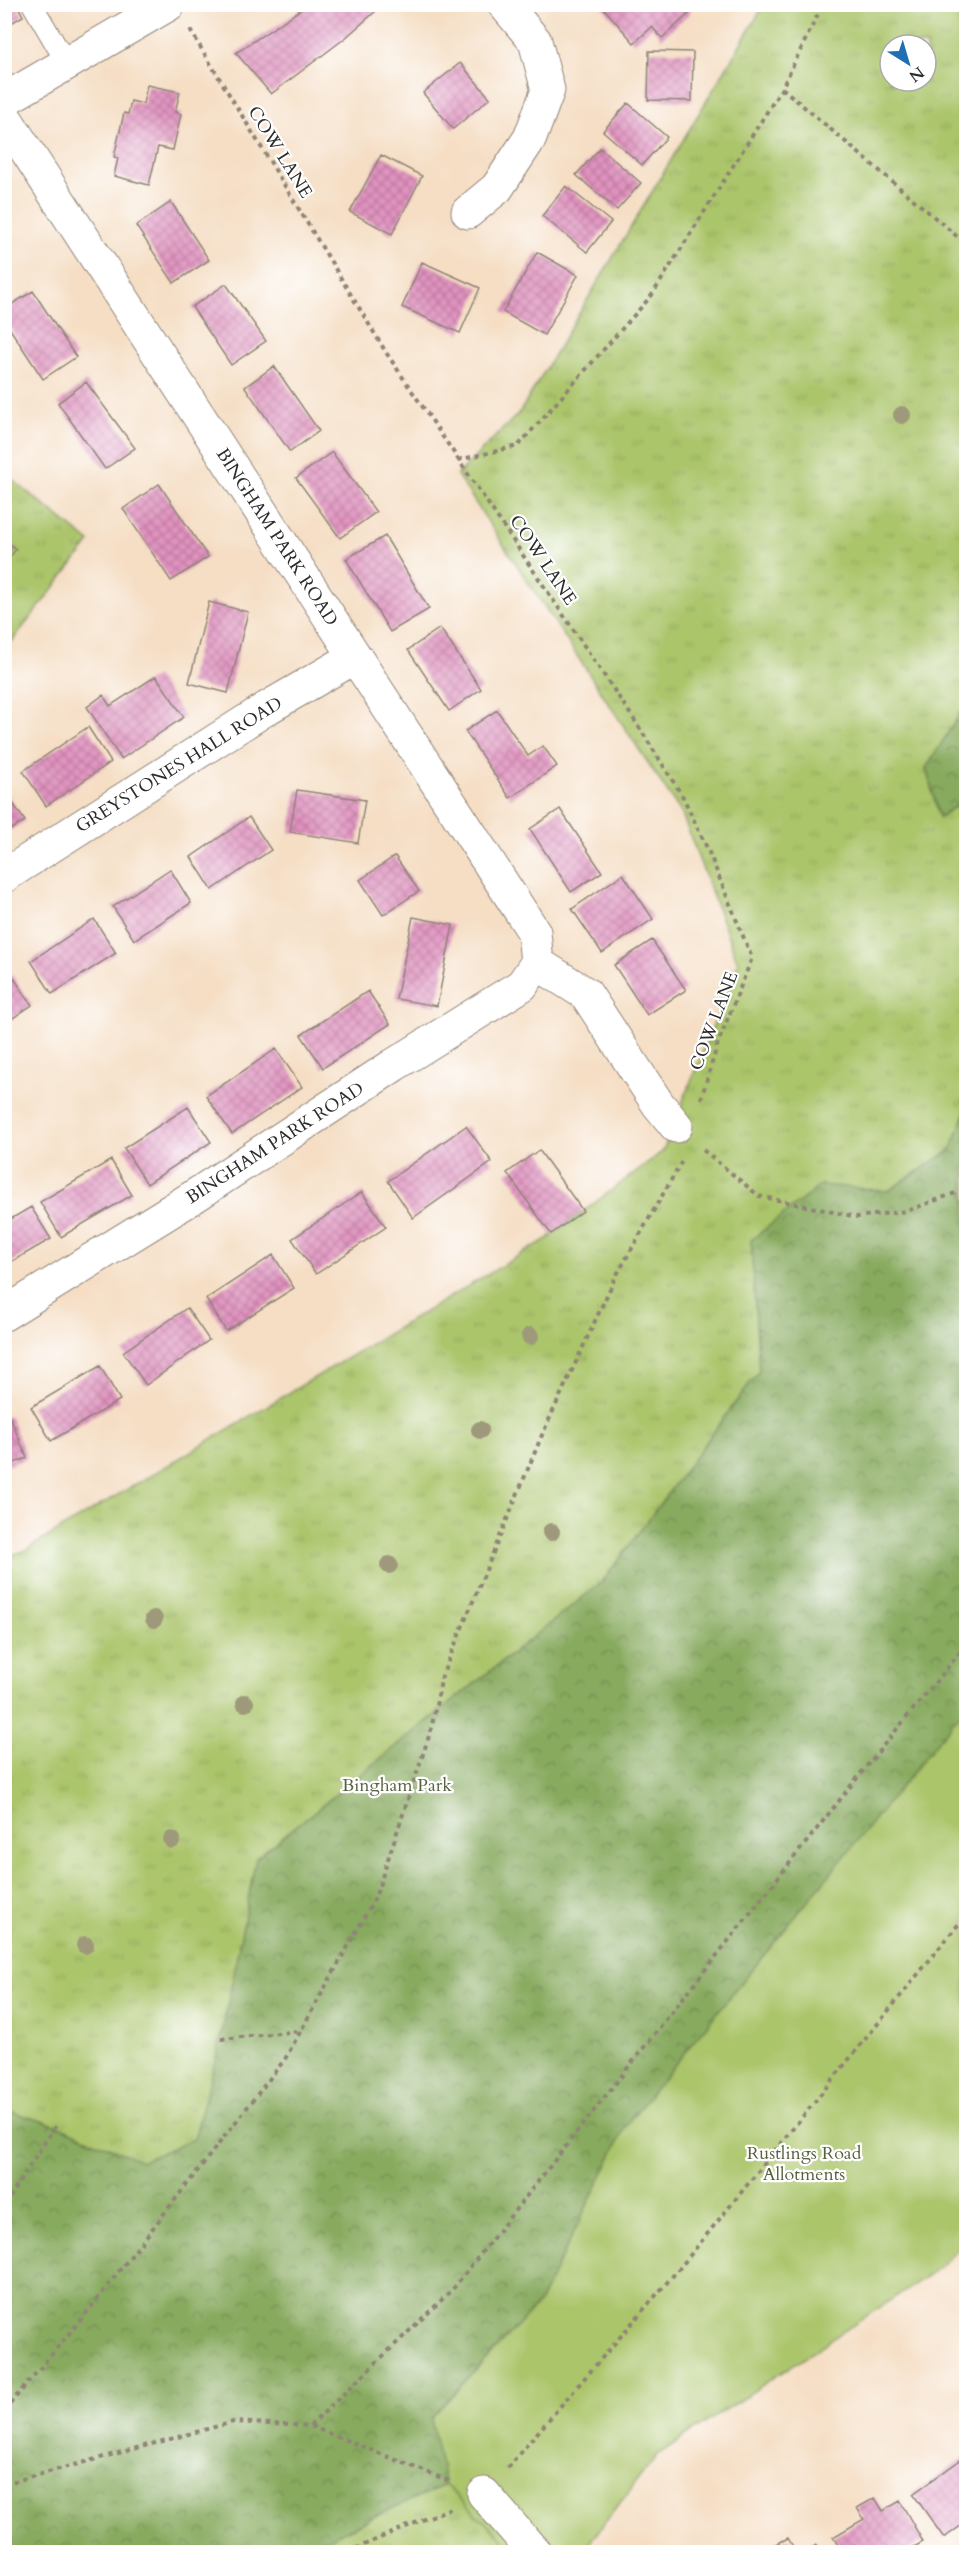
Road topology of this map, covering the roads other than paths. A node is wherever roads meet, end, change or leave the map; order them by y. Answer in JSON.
{"nodes":[{"id":1,"x":32,"y":4,"type":"edge"},
{"id":2,"x":504,"y":4,"type":"edge"},
{"id":3,"x":178,"y":14,"type":"edge"},
{"id":4,"x":67,"y":64,"type":"junction"},
{"id":5,"x":4,"y":100,"type":"edge"},
{"id":6,"x":4,"y":116,"type":"edge"},
{"id":7,"x":468,"y":212,"type":"dead end"},
{"id":8,"x":355,"y":657,"type":"junction"},
{"id":9,"x":4,"y":876,"type":"edge"},
{"id":10,"x":537,"y":963,"type":"junction"},
{"id":11,"x":684,"y":1134,"type":"road end"},
{"id":12,"x":4,"y":1314,"type":"edge"},
{"id":13,"x":484,"y":2494,"type":"road end"},
{"id":14,"x":534,"y":2553,"type":"edge"}],
"edges":[{"from":1,"to":4,"type":"lane"},
{"from":2,"to":7,"type":"street"},
{"from":3,"to":4,"type":"street"},
{"from":4,"to":5,"type":"street"},
{"from":6,"to":8,"type":"street","name":"BINGHAM PARK ROAD"},
{"from":8,"to":9,"type":"street","name":"GREYSTONES HALL ROAD"},
{"from":8,"to":10,"type":"street","name":"BINGHAM PARK ROAD"},
{"from":10,"to":11,"type":"street"},
{"from":10,"to":12,"type":"street","name":"BINGHAM PARK ROAD"},
{"from":13,"to":14,"type":"street"}]}
